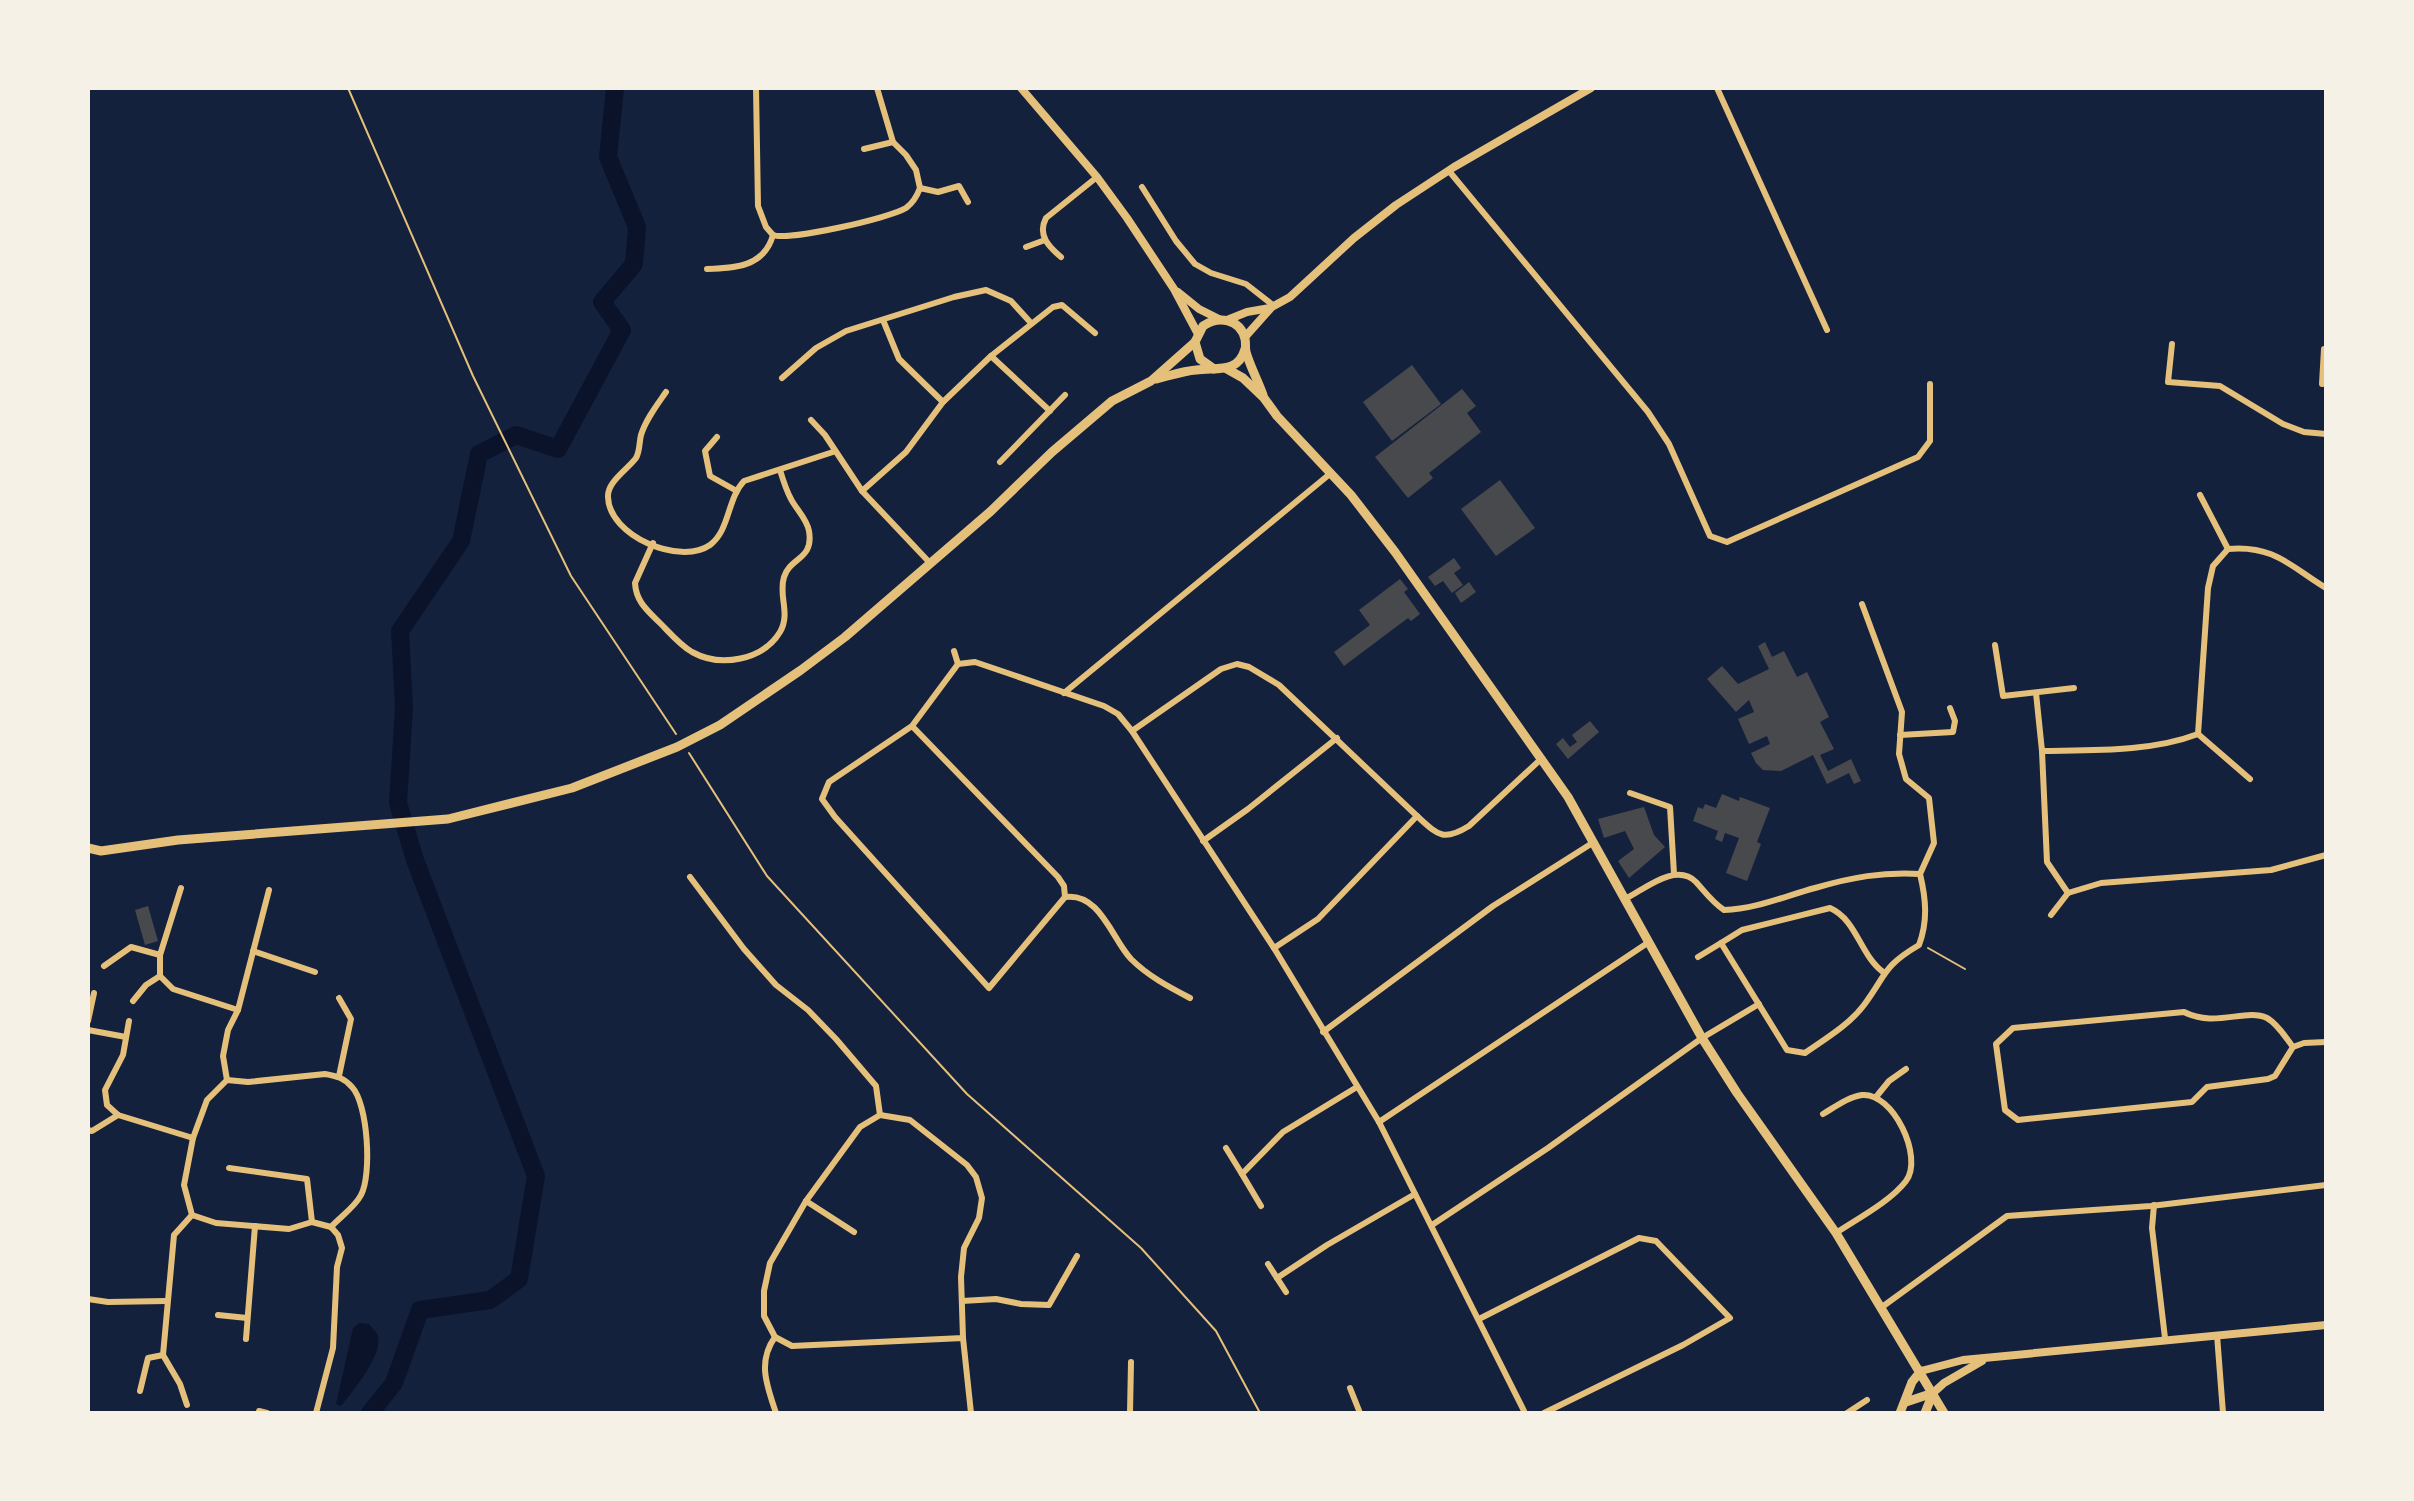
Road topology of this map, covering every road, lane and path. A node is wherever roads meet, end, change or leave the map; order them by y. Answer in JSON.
{"nodes":[{"id":1,"x":348,"y":88,"type":"edge"},
{"id":2,"x":756,"y":88,"type":"edge"},
{"id":3,"x":877,"y":88,"type":"edge"},
{"id":4,"x":1021,"y":88,"type":"edge"},
{"id":5,"x":1591,"y":88,"type":"edge"},
{"id":6,"x":1717,"y":88,"type":"edge"},
{"id":7,"x":893,"y":142,"type":"junction"},
{"id":8,"x":864,"y":149,"type":"dead end"},
{"id":9,"x":1449,"y":171,"type":"junction"},
{"id":10,"x":1097,"y":177,"type":"junction"},
{"id":11,"x":1142,"y":187,"type":"dead end"},
{"id":12,"x":920,"y":188,"type":"junction"},
{"id":13,"x":968,"y":202,"type":"dead end"},
{"id":14,"x":773,"y":235,"type":"junction"},
{"id":15,"x":1045,"y":240,"type":"junction"},
{"id":16,"x":1026,"y":247,"type":"dead end"},
{"id":17,"x":1061,"y":257,"type":"dead end"},
{"id":18,"x":707,"y":269,"type":"dead end"},
{"id":19,"x":1174,"y":289,"type":"junction"},
{"id":20,"x":1272,"y":307,"type":"junction"},
{"id":21,"x":883,"y":320,"type":"junction"},
{"id":22,"x":1223,"y":320,"type":"junction"},
{"id":23,"x":1031,"y":323,"type":"junction"},
{"id":24,"x":1827,"y":330,"type":"dead end"},
{"id":25,"x":1095,"y":333,"type":"dead end"},
{"id":26,"x":1245,"y":337,"type":"junction"},
{"id":27,"x":1196,"y":338,"type":"junction"},
{"id":28,"x":2172,"y":344,"type":"dead end"},
{"id":29,"x":1245,"y":349,"type":"junction"},
{"id":30,"x":2326,"y":349,"type":"edge"},
{"id":31,"x":991,"y":356,"type":"junction"},
{"id":32,"x":1214,"y":369,"type":"junction"},
{"id":33,"x":1227,"y":369,"type":"junction"},
{"id":34,"x":782,"y":378,"type":"dead end"},
{"id":35,"x":1151,"y":381,"type":"junction"},
{"id":36,"x":2168,"y":382,"type":"junction"},
{"id":37,"x":1930,"y":384,"type":"dead end"},
{"id":38,"x":2322,"y":384,"type":"dead end"},
{"id":39,"x":666,"y":392,"type":"dead end"},
{"id":40,"x":2167,"y":393,"type":"dead end"},
{"id":41,"x":1065,"y":395,"type":"dead end"},
{"id":42,"x":1264,"y":398,"type":"junction"},
{"id":43,"x":943,"y":402,"type":"junction"},
{"id":44,"x":1050,"y":411,"type":"junction"},
{"id":45,"x":811,"y":420,"type":"dead end"},
{"id":46,"x":2326,"y":434,"type":"edge"},
{"id":47,"x":717,"y":437,"type":"dead end"},
{"id":48,"x":833,"y":452,"type":"junction"},
{"id":49,"x":1000,"y":462,"type":"dead end"},
{"id":50,"x":780,"y":470,"type":"junction"},
{"id":51,"x":1331,"y":473,"type":"junction"},
{"id":52,"x":735,"y":490,"type":"junction"},
{"id":53,"x":862,"y":491,"type":"junction"},
{"id":54,"x":2200,"y":495,"type":"dead end"},
{"id":55,"x":653,"y":543,"type":"junction"},
{"id":56,"x":2228,"y":549,"type":"junction"},
{"id":57,"x":930,"y":563,"type":"junction"},
{"id":58,"x":2326,"y":588,"type":"edge"},
{"id":59,"x":1862,"y":604,"type":"dead end"},
{"id":60,"x":1866,"y":616,"type":"junction"},
{"id":61,"x":1858,"y":620,"type":"dead end"},
{"id":62,"x":1995,"y":645,"type":"dead end"},
{"id":63,"x":954,"y":651,"type":"dead end"},
{"id":64,"x":958,"y":664,"type":"junction"},
{"id":65,"x":2074,"y":688,"type":"dead end"},
{"id":66,"x":1064,"y":693,"type":"junction"},
{"id":67,"x":2036,"y":693,"type":"junction"},
{"id":68,"x":1950,"y":708,"type":"dead end"},
{"id":69,"x":668,"y":722,"type":"dead end"},
{"id":70,"x":912,"y":726,"type":"junction"},
{"id":71,"x":1132,"y":731,"type":"junction"},
{"id":72,"x":2198,"y":734,"type":"junction"},
{"id":73,"x":1900,"y":735,"type":"junction"},
{"id":74,"x":1337,"y":738,"type":"junction"},
{"id":75,"x":2042,"y":751,"type":"junction"},
{"id":76,"x":1541,"y":759,"type":"junction"},
{"id":77,"x":696,"y":763,"type":"dead end"},
{"id":78,"x":2250,"y":779,"type":"dead end"},
{"id":79,"x":1630,"y":793,"type":"dead end"},
{"id":80,"x":1417,"y":816,"type":"junction"},
{"id":81,"x":1203,"y":841,"type":"junction"},
{"id":82,"x":1594,"y":842,"type":"junction"},
{"id":83,"x":88,"y":848,"type":"edge"},
{"id":84,"x":101,"y":851,"type":"junction"},
{"id":85,"x":2326,"y":855,"type":"edge"},
{"id":86,"x":88,"y":858,"type":"edge"},
{"id":87,"x":1674,"y":874,"type":"junction"},
{"id":88,"x":1920,"y":874,"type":"junction"},
{"id":89,"x":690,"y":877,"type":"dead end"},
{"id":90,"x":181,"y":888,"type":"dead end"},
{"id":91,"x":269,"y":890,"type":"dead end"},
{"id":92,"x":2068,"y":893,"type":"junction"},
{"id":93,"x":1065,"y":897,"type":"junction"},
{"id":94,"x":1625,"y":899,"type":"junction"},
{"id":95,"x":2051,"y":915,"type":"dead end"},
{"id":96,"x":1649,"y":942,"type":"junction"},
{"id":97,"x":1721,"y":943,"type":"junction"},
{"id":98,"x":1919,"y":945,"type":"junction"},
{"id":99,"x":1274,"y":948,"type":"junction"},
{"id":100,"x":253,"y":951,"type":"junction"},
{"id":101,"x":160,"y":955,"type":"junction"},
{"id":102,"x":1698,"y":957,"type":"dead end"},
{"id":103,"x":104,"y":966,"type":"dead end"},
{"id":104,"x":1965,"y":969,"type":"dead end"},
{"id":105,"x":315,"y":972,"type":"dead end"},
{"id":106,"x":1883,"y":972,"type":"junction"},
{"id":107,"x":160,"y":976,"type":"junction"},
{"id":108,"x":94,"y":993,"type":"dead end"},
{"id":109,"x":339,"y":998,"type":"dead end"},
{"id":110,"x":1190,"y":998,"type":"dead end"},
{"id":111,"x":133,"y":1001,"type":"dead end"},
{"id":112,"x":1759,"y":1004,"type":"junction"},
{"id":113,"x":238,"y":1010,"type":"junction"},
{"id":114,"x":88,"y":1021,"type":"edge"},
{"id":115,"x":129,"y":1021,"type":"dead end"},
{"id":116,"x":88,"y":1030,"type":"edge"},
{"id":117,"x":1323,"y":1032,"type":"junction"},
{"id":118,"x":126,"y":1037,"type":"junction"},
{"id":119,"x":1702,"y":1038,"type":"junction"},
{"id":120,"x":2326,"y":1042,"type":"edge"},
{"id":121,"x":2293,"y":1047,"type":"junction"},
{"id":122,"x":1906,"y":1069,"type":"dead end"},
{"id":123,"x":339,"y":1076,"type":"junction"},
{"id":124,"x":227,"y":1080,"type":"junction"},
{"id":125,"x":1357,"y":1087,"type":"junction"},
{"id":126,"x":1876,"y":1097,"type":"junction"},
{"id":127,"x":1823,"y":1114,"type":"dead end"},
{"id":128,"x":118,"y":1115,"type":"junction"},
{"id":129,"x":880,"y":1115,"type":"junction"},
{"id":130,"x":1379,"y":1122,"type":"junction"},
{"id":131,"x":88,"y":1130,"type":"edge"},
{"id":132,"x":193,"y":1138,"type":"junction"},
{"id":133,"x":1226,"y":1148,"type":"dead end"},
{"id":134,"x":229,"y":1168,"type":"dead end"},
{"id":135,"x":1242,"y":1174,"type":"junction"},
{"id":136,"x":2326,"y":1185,"type":"edge"},
{"id":137,"x":1415,"y":1194,"type":"junction"},
{"id":138,"x":806,"y":1201,"type":"junction"},
{"id":139,"x":2154,"y":1205,"type":"junction"},
{"id":140,"x":1261,"y":1206,"type":"dead end"},
{"id":141,"x":192,"y":1215,"type":"junction"},
{"id":142,"x":312,"y":1222,"type":"junction"},
{"id":143,"x":1432,"y":1225,"type":"junction"},
{"id":144,"x":255,"y":1226,"type":"junction"},
{"id":145,"x":331,"y":1227,"type":"junction"},
{"id":146,"x":854,"y":1232,"type":"dead end"},
{"id":147,"x":1836,"y":1233,"type":"junction"},
{"id":148,"x":1077,"y":1256,"type":"dead end"},
{"id":149,"x":1268,"y":1264,"type":"dead end"},
{"id":150,"x":1277,"y":1278,"type":"junction"},
{"id":151,"x":1286,"y":1292,"type":"dead end"},
{"id":152,"x":88,"y":1299,"type":"edge"},
{"id":153,"x":166,"y":1301,"type":"junction"},
{"id":154,"x":962,"y":1301,"type":"junction"},
{"id":155,"x":1882,"y":1307,"type":"junction"},
{"id":156,"x":218,"y":1315,"type":"dead end"},
{"id":157,"x":247,"y":1318,"type":"junction"},
{"id":158,"x":1479,"y":1319,"type":"junction"},
{"id":159,"x":2326,"y":1325,"type":"edge"},
{"id":160,"x":2217,"y":1335,"type":"junction"},
{"id":161,"x":775,"y":1337,"type":"junction"},
{"id":162,"x":963,"y":1338,"type":"junction"},
{"id":163,"x":2165,"y":1338,"type":"junction"},
{"id":164,"x":246,"y":1339,"type":"dead end"},
{"id":165,"x":163,"y":1355,"type":"junction"},
{"id":166,"x":1986,"y":1359,"type":"junction"},
{"id":167,"x":1131,"y":1362,"type":"dead end"},
{"id":168,"x":1921,"y":1371,"type":"junction"},
{"id":169,"x":1350,"y":1388,"type":"dead end"},
{"id":170,"x":140,"y":1391,"type":"dead end"},
{"id":171,"x":1933,"y":1393,"type":"junction"},
{"id":172,"x":1340,"y":1397,"type":"dead end"},
{"id":173,"x":1352,"y":1397,"type":"junction"},
{"id":174,"x":1867,"y":1400,"type":"dead end"},
{"id":175,"x":1906,"y":1402,"type":"junction"},
{"id":176,"x":187,"y":1405,"type":"dead end"},
{"id":177,"x":316,"y":1413,"type":"edge"},
{"id":178,"x":776,"y":1413,"type":"edge"},
{"id":179,"x":971,"y":1413,"type":"edge"},
{"id":180,"x":1130,"y":1413,"type":"edge"},
{"id":181,"x":1260,"y":1413,"type":"edge"},
{"id":182,"x":1360,"y":1413,"type":"edge"},
{"id":183,"x":1525,"y":1413,"type":"edge"},
{"id":184,"x":1544,"y":1413,"type":"edge"},
{"id":185,"x":1847,"y":1413,"type":"edge"},
{"id":186,"x":1900,"y":1413,"type":"edge"},
{"id":187,"x":1925,"y":1413,"type":"edge"},
{"id":188,"x":1944,"y":1413,"type":"edge"},
{"id":189,"x":2223,"y":1413,"type":"edge"}],
"edges":[{"from":1,"to":69,"type":"path"},
{"from":2,"to":14,"type":"street"},
{"from":3,"to":7,"type":"street"},
{"from":4,"to":10,"type":"street"},
{"from":5,"to":9,"type":"street"},
{"from":6,"to":24,"type":"street"},
{"from":7,"to":8,"type":"street"},
{"from":7,"to":12,"type":"street"},
{"from":9,"to":20,"type":"street"},
{"from":9,"to":37,"type":"street"},
{"from":10,"to":15,"type":"street"},
{"from":10,"to":19,"type":"street"},
{"from":11,"to":20,"type":"street"},
{"from":12,"to":13,"type":"street"},
{"from":12,"to":14,"type":"street"},
{"from":14,"to":18,"type":"street"},
{"from":15,"to":16,"type":"street"},
{"from":15,"to":17,"type":"street"},
{"from":19,"to":22,"type":"street"},
{"from":19,"to":27,"type":"street"},
{"from":20,"to":22,"type":"street"},
{"from":20,"to":26,"type":"street"},
{"from":21,"to":23,"type":"street"},
{"from":21,"to":34,"type":"street"},
{"from":21,"to":43,"type":"street"},
{"from":22,"to":26,"type":"main road"},
{"from":22,"to":27,"type":"main road"},
{"from":23,"to":25,"type":"street"},
{"from":23,"to":31,"type":"street"},
{"from":26,"to":29,"type":"main road"},
{"from":27,"to":32,"type":"main road"},
{"from":27,"to":35,"type":"main road"},
{"from":28,"to":36,"type":"street"},
{"from":29,"to":33,"type":"main road"},
{"from":29,"to":42,"type":"main road"},
{"from":30,"to":38,"type":"street"},
{"from":31,"to":43,"type":"street"},
{"from":31,"to":44,"type":"street"},
{"from":32,"to":33,"type":"main road"},
{"from":32,"to":35,"type":"main road"},
{"from":33,"to":42,"type":"main road"},
{"from":35,"to":57,"type":"main road"},
{"from":36,"to":40,"type":"street"},
{"from":36,"to":46,"type":"street"},
{"from":39,"to":55,"type":"street"},
{"from":41,"to":44,"type":"street"},
{"from":42,"to":51,"type":"main road"},
{"from":43,"to":53,"type":"street"},
{"from":44,"to":49,"type":"street"},
{"from":45,"to":48,"type":"street"},
{"from":47,"to":52,"type":"street"},
{"from":48,"to":50,"type":"street"},
{"from":48,"to":53,"type":"street"},
{"from":50,"to":52,"type":"street"},
{"from":50,"to":55,"type":"street"},
{"from":51,"to":66,"type":"street"},
{"from":51,"to":76,"type":"main road"},
{"from":52,"to":55,"type":"street"},
{"from":53,"to":57,"type":"street"},
{"from":54,"to":56,"type":"street"},
{"from":56,"to":58,"type":"street"},
{"from":56,"to":72,"type":"street"},
{"from":57,"to":84,"type":"main road"},
{"from":59,"to":60,"type":"street"},
{"from":60,"to":61,"type":"street"},
{"from":60,"to":73,"type":"street"},
{"from":62,"to":67,"type":"street"},
{"from":63,"to":64,"type":"street"},
{"from":64,"to":66,"type":"street"},
{"from":64,"to":70,"type":"street"},
{"from":65,"to":67,"type":"street"},
{"from":66,"to":71,"type":"street"},
{"from":67,"to":75,"type":"street"},
{"from":68,"to":73,"type":"street"},
{"from":70,"to":93,"type":"street"},
{"from":70,"to":93,"type":"street"},
{"from":71,"to":74,"type":"street"},
{"from":71,"to":81,"type":"street"},
{"from":72,"to":75,"type":"street"},
{"from":72,"to":78,"type":"street"},
{"from":73,"to":88,"type":"street"},
{"from":74,"to":80,"type":"street"},
{"from":74,"to":81,"type":"street"},
{"from":75,"to":92,"type":"street"},
{"from":76,"to":80,"type":"street"},
{"from":76,"to":82,"type":"main road"},
{"from":77,"to":181,"type":"path"},
{"from":79,"to":87,"type":"street"},
{"from":80,"to":99,"type":"street"},
{"from":81,"to":99,"type":"street"},
{"from":82,"to":94,"type":"main road"},
{"from":82,"to":117,"type":"street"},
{"from":83,"to":84,"type":"main road"},
{"from":84,"to":86,"type":"main road"},
{"from":85,"to":92,"type":"street"},
{"from":87,"to":88,"type":"street"},
{"from":87,"to":94,"type":"street"},
{"from":88,"to":98,"type":"street"},
{"from":89,"to":129,"type":"street"},
{"from":90,"to":101,"type":"street"},
{"from":91,"to":100,"type":"street"},
{"from":92,"to":95,"type":"street"},
{"from":93,"to":110,"type":"street"},
{"from":94,"to":96,"type":"main road"},
{"from":96,"to":119,"type":"main road"},
{"from":96,"to":130,"type":"street"},
{"from":97,"to":102,"type":"street"},
{"from":97,"to":106,"type":"street"},
{"from":97,"to":112,"type":"street"},
{"from":98,"to":104,"type":"path"},
{"from":98,"to":106,"type":"street"},
{"from":99,"to":117,"type":"street"},
{"from":100,"to":105,"type":"street"},
{"from":100,"to":113,"type":"street"},
{"from":101,"to":103,"type":"street"},
{"from":101,"to":107,"type":"street"},
{"from":106,"to":112,"type":"street"},
{"from":107,"to":111,"type":"street"},
{"from":107,"to":113,"type":"street"},
{"from":108,"to":114,"type":"street"},
{"from":109,"to":123,"type":"street"},
{"from":112,"to":119,"type":"street"},
{"from":113,"to":124,"type":"street"},
{"from":115,"to":118,"type":"street"},
{"from":116,"to":118,"type":"street"},
{"from":117,"to":125,"type":"street"},
{"from":118,"to":128,"type":"street"},
{"from":119,"to":143,"type":"street"},
{"from":119,"to":147,"type":"main road"},
{"from":120,"to":121,"type":"street"},
{"from":121,"to":121,"type":"street"},
{"from":122,"to":126,"type":"street"},
{"from":123,"to":124,"type":"street"},
{"from":123,"to":145,"type":"street"},
{"from":124,"to":132,"type":"street"},
{"from":125,"to":130,"type":"street"},
{"from":125,"to":135,"type":"street"},
{"from":126,"to":127,"type":"street"},
{"from":126,"to":147,"type":"street"},
{"from":128,"to":131,"type":"street"},
{"from":128,"to":132,"type":"street"},
{"from":129,"to":138,"type":"street"},
{"from":129,"to":154,"type":"street"},
{"from":130,"to":137,"type":"street"},
{"from":132,"to":141,"type":"street"},
{"from":133,"to":135,"type":"street"},
{"from":134,"to":142,"type":"street"},
{"from":135,"to":140,"type":"street"},
{"from":136,"to":139,"type":"street"},
{"from":137,"to":143,"type":"street"},
{"from":137,"to":150,"type":"street"},
{"from":138,"to":146,"type":"street"},
{"from":138,"to":161,"type":"street"},
{"from":139,"to":155,"type":"street"},
{"from":139,"to":163,"type":"street"},
{"from":141,"to":144,"type":"street"},
{"from":141,"to":153,"type":"street"},
{"from":142,"to":144,"type":"street"},
{"from":142,"to":145,"type":"street"},
{"from":143,"to":158,"type":"street"},
{"from":144,"to":157,"type":"street"},
{"from":145,"to":177,"type":"street"},
{"from":147,"to":155,"type":"main road"},
{"from":148,"to":154,"type":"street"},
{"from":149,"to":150,"type":"street"},
{"from":150,"to":151,"type":"street"},
{"from":152,"to":153,"type":"street"},
{"from":153,"to":165,"type":"street"},
{"from":154,"to":162,"type":"street"},
{"from":155,"to":168,"type":"main road"},
{"from":156,"to":157,"type":"street"},
{"from":157,"to":164,"type":"street"},
{"from":158,"to":183,"type":"street"},
{"from":158,"to":184,"type":"street"},
{"from":159,"to":160,"type":"street"},
{"from":160,"to":163,"type":"street"},
{"from":160,"to":189,"type":"street"},
{"from":161,"to":162,"type":"street"},
{"from":161,"to":178,"type":"street"},
{"from":162,"to":179,"type":"street"},
{"from":163,"to":166,"type":"street"},
{"from":165,"to":170,"type":"street"},
{"from":165,"to":176,"type":"street"},
{"from":166,"to":168,"type":"street"},
{"from":166,"to":171,"type":"street"},
{"from":167,"to":180,"type":"street"},
{"from":168,"to":171,"type":"main road"},
{"from":168,"to":175,"type":"main road"},
{"from":169,"to":173,"type":"street"},
{"from":171,"to":175,"type":"main road"},
{"from":171,"to":187,"type":"main road"},
{"from":171,"to":188,"type":"main road"},
{"from":172,"to":173,"type":"street"},
{"from":173,"to":182,"type":"street"},
{"from":174,"to":185,"type":"street"},
{"from":175,"to":186,"type":"main road"}]}
